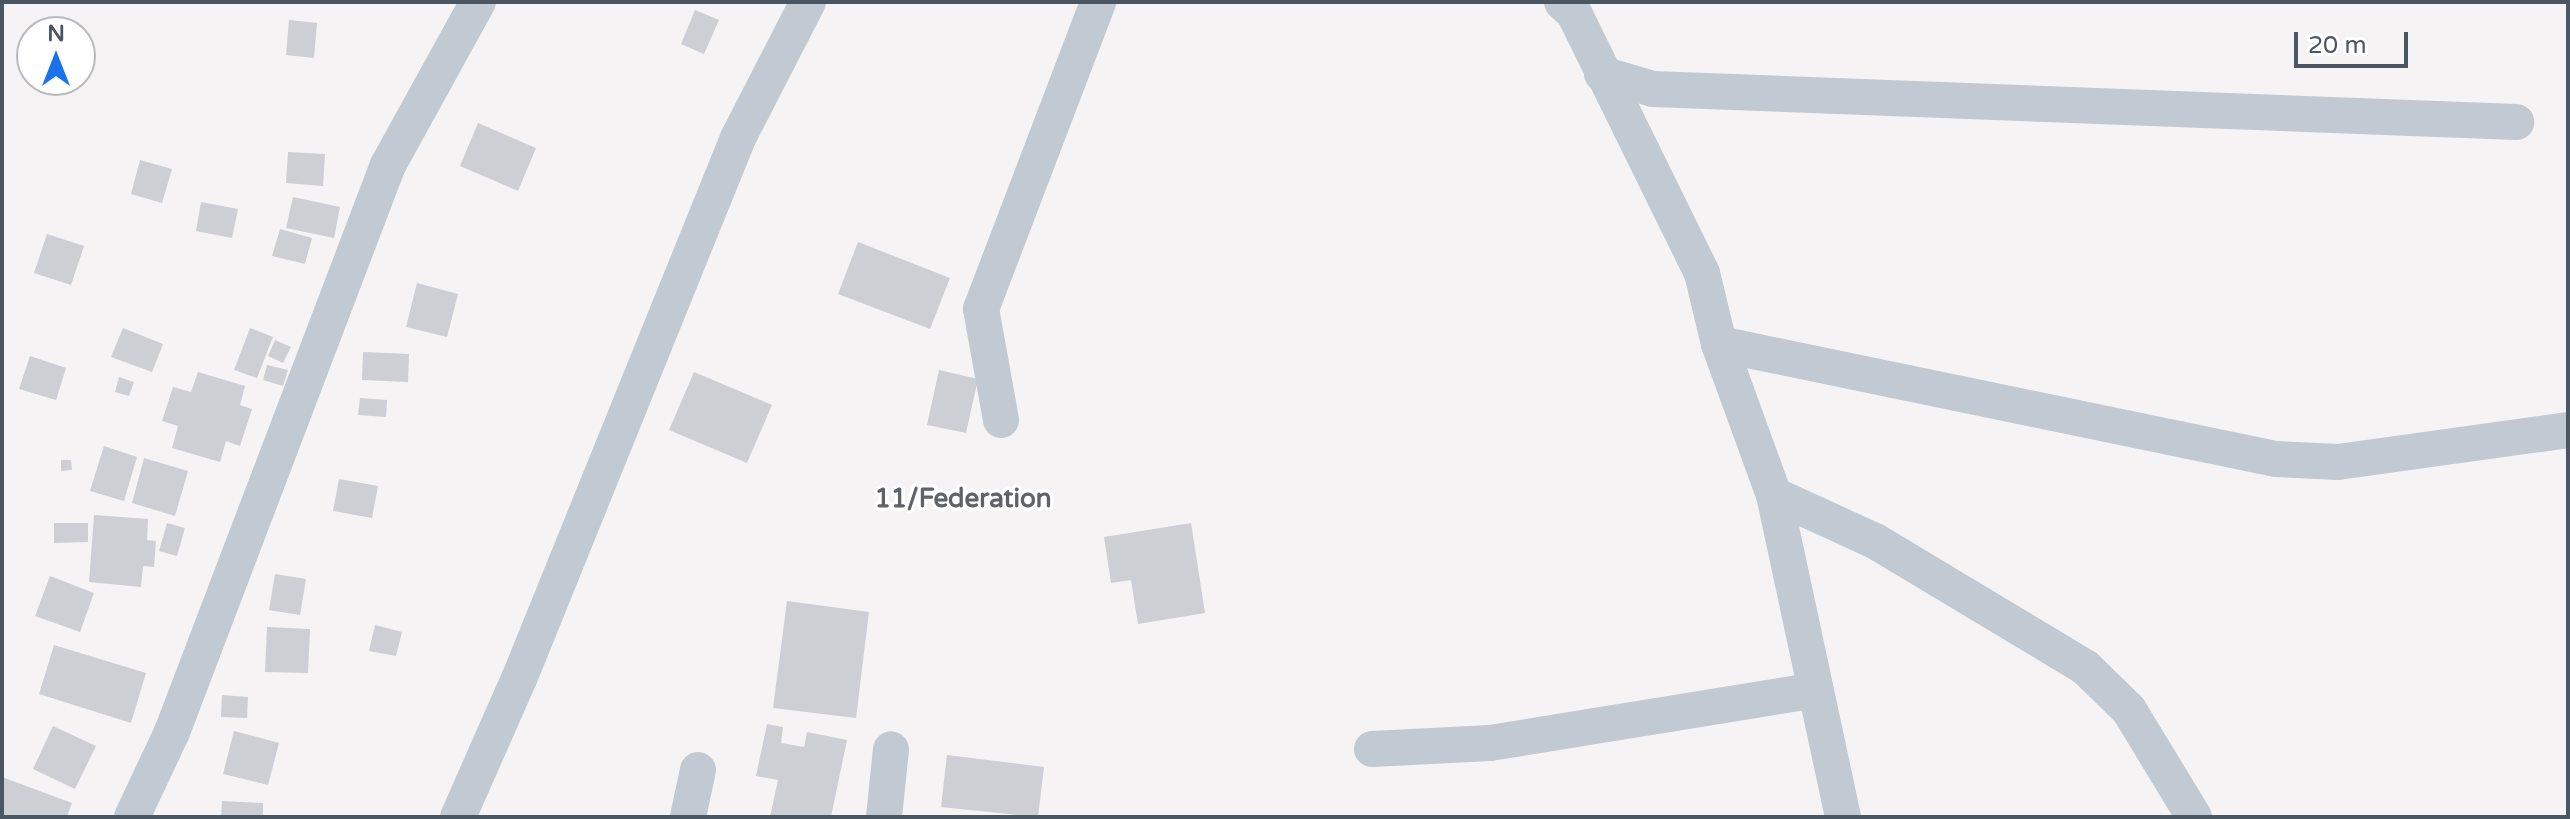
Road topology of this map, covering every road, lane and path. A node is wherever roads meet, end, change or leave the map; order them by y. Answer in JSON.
{"nodes":[{"id":1,"x":478,"y":2,"type":"edge"},
{"id":2,"x":808,"y":2,"type":"edge"},
{"id":3,"x":1098,"y":2,"type":"edge"},
{"id":4,"x":1562,"y":2,"type":"edge"},
{"id":5,"x":1602,"y":74,"type":"junction"},
{"id":6,"x":2516,"y":122,"type":"dead end"},
{"id":7,"x":1719,"y":344,"type":"junction"},
{"id":8,"x":1001,"y":420,"type":"dead end"},
{"id":9,"x":2568,"y":430,"type":"edge"},
{"id":10,"x":1774,"y":495,"type":"junction"},
{"id":11,"x":1816,"y":690,"type":"junction"},
{"id":12,"x":891,"y":749,"type":"dead end"},
{"id":13,"x":1372,"y":749,"type":"dead end"},
{"id":14,"x":698,"y":770,"type":"dead end"},
{"id":15,"x":132,"y":817,"type":"edge"},
{"id":16,"x":458,"y":817,"type":"edge"},
{"id":17,"x":688,"y":817,"type":"edge"},
{"id":18,"x":884,"y":817,"type":"edge"},
{"id":19,"x":1843,"y":817,"type":"edge"},
{"id":20,"x":2194,"y":817,"type":"edge"}],
"edges":[{"from":1,"to":15,"type":"street"},
{"from":2,"to":16,"type":"street"},
{"from":3,"to":8,"type":"street"},
{"from":4,"to":5,"type":"street"},
{"from":5,"to":6,"type":"street"},
{"from":5,"to":7,"type":"street"},
{"from":7,"to":9,"type":"street"},
{"from":7,"to":10,"type":"street"},
{"from":10,"to":11,"type":"street"},
{"from":10,"to":20,"type":"street"},
{"from":11,"to":13,"type":"street"},
{"from":11,"to":19,"type":"street"},
{"from":12,"to":18,"type":"street"},
{"from":14,"to":17,"type":"street"}]}
